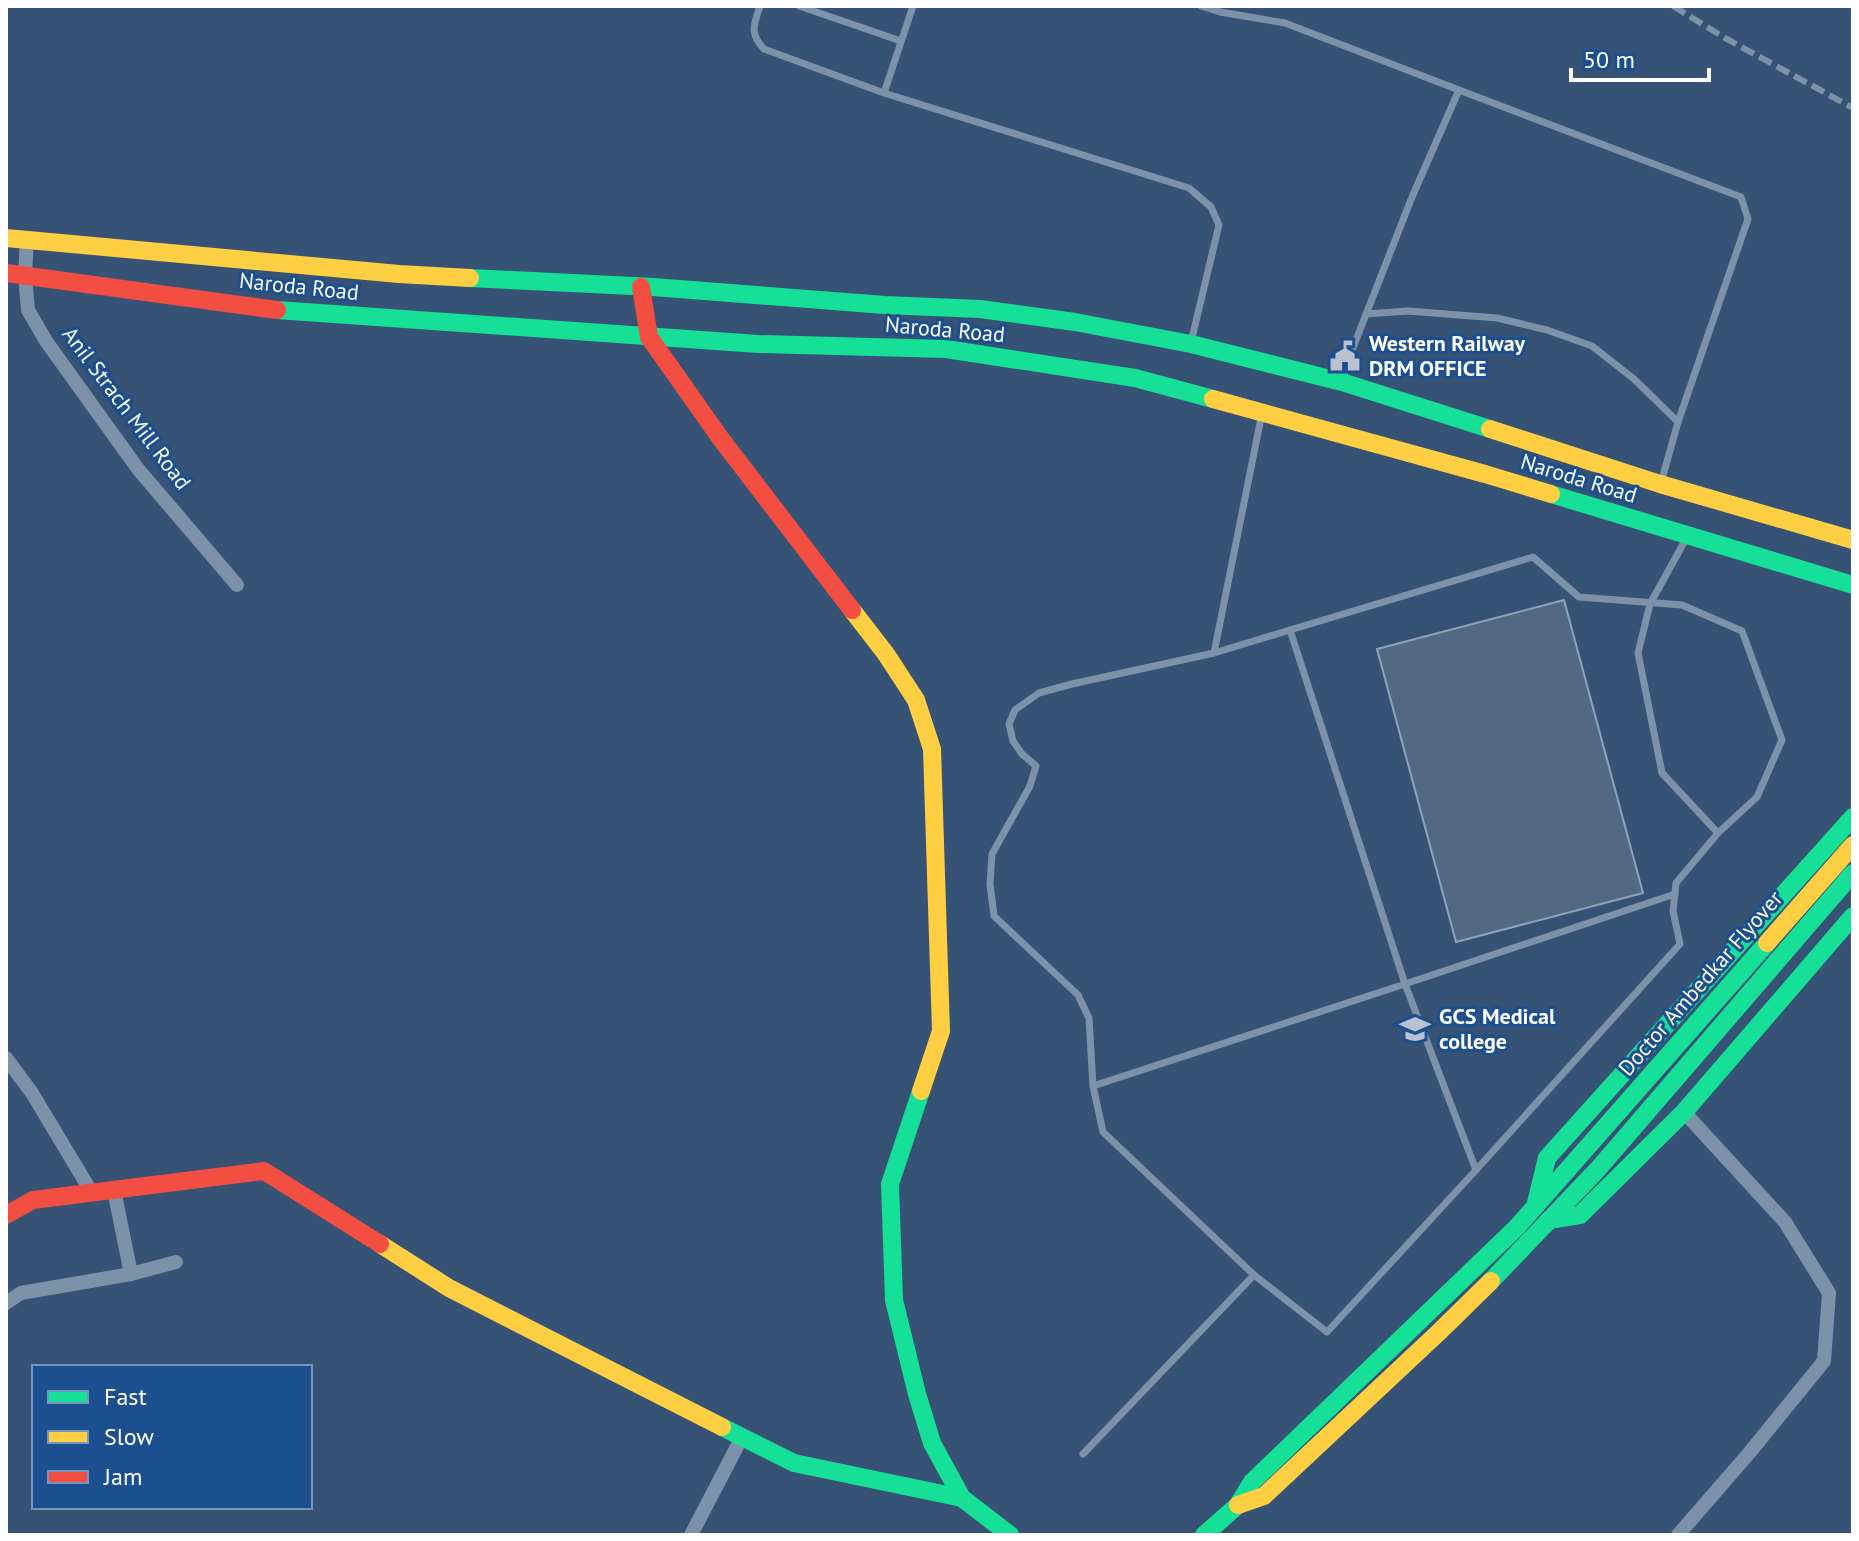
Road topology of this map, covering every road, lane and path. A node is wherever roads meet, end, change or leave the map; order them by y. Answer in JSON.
{"nodes":[{"id":1,"x":760,"y":6,"type":"edge"},
{"id":2,"x":799,"y":6,"type":"edge"},
{"id":3,"x":913,"y":6,"type":"edge"},
{"id":4,"x":1201,"y":6,"type":"edge"},
{"id":5,"x":901,"y":41,"type":"junction"},
{"id":6,"x":1459,"y":90,"type":"junction"},
{"id":7,"x":884,"y":93,"type":"junction"},
{"id":8,"x":6,"y":238,"type":"edge"},
{"id":9,"x":27,"y":239,"type":"junction"},
{"id":10,"x":6,"y":273,"type":"edge"},
{"id":11,"x":25,"y":276,"type":"junction"},
{"id":12,"x":641,"y":287,"type":"junction"},
{"id":13,"x":1366,"y":314,"type":"junction"},
{"id":14,"x":649,"y":337,"type":"junction"},
{"id":15,"x":1191,"y":344,"type":"junction"},
{"id":16,"x":1342,"y":382,"type":"junction"},
{"id":17,"x":1263,"y":412,"type":"junction"},
{"id":18,"x":1678,"y":422,"type":"junction"},
{"id":19,"x":1660,"y":484,"type":"junction"},
{"id":20,"x":1688,"y":535,"type":"junction"},
{"id":21,"x":1853,"y":540,"type":"edge"},
{"id":22,"x":237,"y":585,"type":"dead end"},
{"id":23,"x":1853,"y":585,"type":"edge"},
{"id":24,"x":1650,"y":604,"type":"junction"},
{"id":25,"x":1290,"y":630,"type":"junction"},
{"id":26,"x":1214,"y":653,"type":"junction"},
{"id":27,"x":1853,"y":817,"type":"edge"},
{"id":28,"x":1718,"y":833,"type":"junction"},
{"id":29,"x":1853,"y":845,"type":"edge"},
{"id":30,"x":1853,"y":873,"type":"edge"},
{"id":31,"x":1675,"y":894,"type":"junction"},
{"id":32,"x":1853,"y":916,"type":"edge"},
{"id":33,"x":1405,"y":984,"type":"junction"},
{"id":34,"x":6,"y":1058,"type":"edge"},
{"id":35,"x":1093,"y":1086,"type":"junction"},
{"id":36,"x":1684,"y":1112,"type":"junction"},
{"id":37,"x":1476,"y":1170,"type":"junction"},
{"id":38,"x":114,"y":1190,"type":"junction"},
{"id":39,"x":92,"y":1193,"type":"junction"},
{"id":40,"x":1535,"y":1207,"type":"junction"},
{"id":41,"x":6,"y":1215,"type":"edge"},
{"id":42,"x":1549,"y":1220,"type":"junction"},
{"id":43,"x":176,"y":1262,"type":"dead end"},
{"id":44,"x":131,"y":1274,"type":"junction"},
{"id":45,"x":1254,"y":1275,"type":"junction"},
{"id":46,"x":6,"y":1303,"type":"edge"},
{"id":47,"x":742,"y":1437,"type":"junction"},
{"id":48,"x":1083,"y":1454,"type":"dead end"},
{"id":49,"x":962,"y":1498,"type":"junction"},
{"id":50,"x":1238,"y":1505,"type":"junction"},
{"id":51,"x":691,"y":1535,"type":"edge"},
{"id":52,"x":1010,"y":1535,"type":"edge"},
{"id":53,"x":1204,"y":1535,"type":"edge"},
{"id":54,"x":1678,"y":1535,"type":"edge"}],
"edges":[{"from":1,"to":7,"type":"lane"},
{"from":2,"to":5,"type":"lane"},
{"from":3,"to":5,"type":"lane"},
{"from":4,"to":6,"type":"lane"},
{"from":5,"to":7,"type":"lane"},
{"from":6,"to":13,"type":"lane"},
{"from":6,"to":18,"type":"lane"},
{"from":7,"to":15,"type":"lane"},
{"from":8,"to":9,"type":"main road","name":"Naroda Road"},
{"from":9,"to":11,"type":"street","name":"Anil Strach Mill Road"},
{"from":9,"to":12,"type":"main road","name":"Naroda Road"},
{"from":10,"to":11,"type":"main road","name":"Naroda Road"},
{"from":11,"to":14,"type":"main road","name":"Naroda Road"},
{"from":11,"to":22,"type":"street","name":"Anil Strach Mill Road"},
{"from":12,"to":14,"type":"main road"},
{"from":12,"to":15,"type":"main road","name":"Naroda Road"},
{"from":13,"to":16,"type":"lane"},
{"from":13,"to":18,"type":"lane"},
{"from":14,"to":17,"type":"main road","name":"Naroda Road"},
{"from":14,"to":49,"type":"main road"},
{"from":15,"to":16,"type":"main road","name":"Naroda Road"},
{"from":16,"to":19,"type":"main road","name":"Naroda Road"},
{"from":17,"to":20,"type":"main road","name":"Naroda Road"},
{"from":17,"to":26,"type":"lane"},
{"from":18,"to":19,"type":"lane"},
{"from":19,"to":21,"type":"main road","name":"Naroda Road"},
{"from":20,"to":23,"type":"main road","name":"Naroda Road"},
{"from":20,"to":24,"type":"lane"},
{"from":24,"to":25,"type":"lane"},
{"from":24,"to":28,"type":"lane"},
{"from":24,"to":28,"type":"lane"},
{"from":25,"to":26,"type":"lane"},
{"from":25,"to":33,"type":"lane"},
{"from":26,"to":35,"type":"lane"},
{"from":27,"to":40,"type":"main road"},
{"from":28,"to":31,"type":"lane"},
{"from":29,"to":40,"type":"main road","name":"Doctor Ambedkar Flyover"},
{"from":30,"to":42,"type":"main road","name":"Doctor Ambedkar Flyover"},
{"from":31,"to":33,"type":"lane"},
{"from":31,"to":37,"type":"lane"},
{"from":32,"to":36,"type":"main road"},
{"from":33,"to":35,"type":"lane"},
{"from":33,"to":37,"type":"lane"},
{"from":34,"to":39,"type":"street"},
{"from":35,"to":45,"type":"lane"},
{"from":36,"to":42,"type":"main road"},
{"from":36,"to":54,"type":"street"},
{"from":37,"to":45,"type":"lane"},
{"from":38,"to":39,"type":"main road"},
{"from":38,"to":44,"type":"street"},
{"from":38,"to":47,"type":"main road"},
{"from":39,"to":41,"type":"main road"},
{"from":40,"to":50,"type":"main road","name":"Doctor Ambedkar Flyover"},
{"from":42,"to":50,"type":"main road","name":"Doctor Ambedkar Flyover"},
{"from":43,"to":44,"type":"street"},
{"from":44,"to":46,"type":"street"},
{"from":45,"to":48,"type":"lane"},
{"from":47,"to":49,"type":"main road"},
{"from":47,"to":51,"type":"street"},
{"from":49,"to":52,"type":"main road"},
{"from":50,"to":53,"type":"main road"}]}
